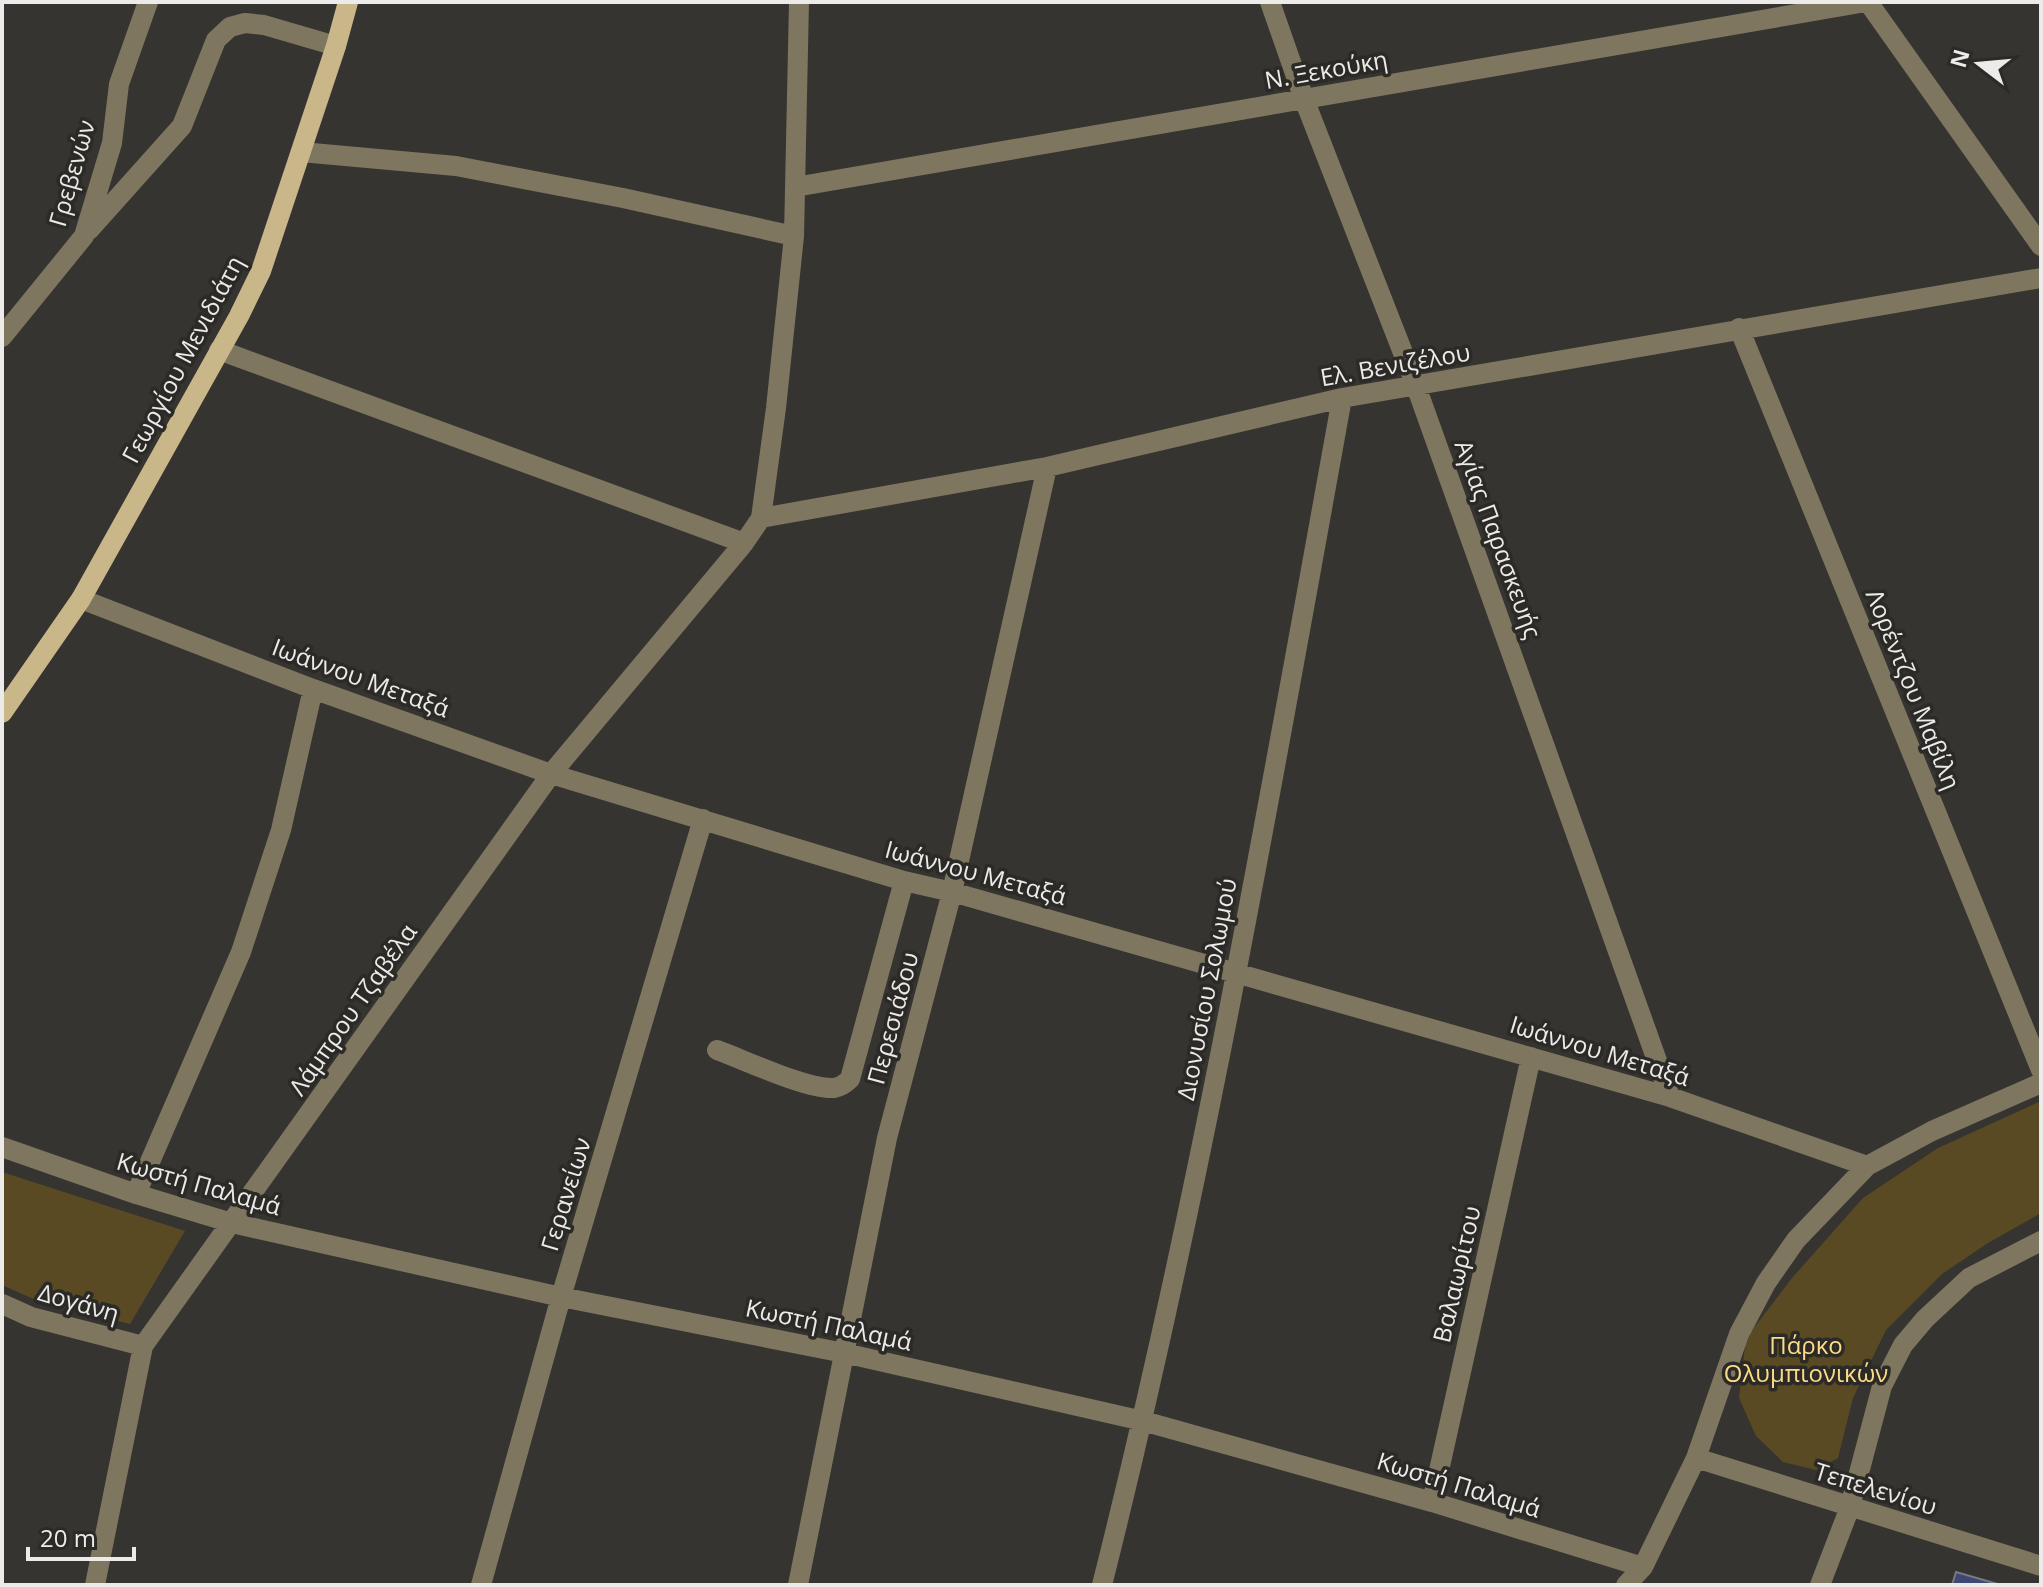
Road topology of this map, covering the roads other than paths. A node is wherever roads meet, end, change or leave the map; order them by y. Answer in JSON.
{"nodes":[{"id":1,"x":148,"y":2,"type":"edge"},
{"id":2,"x":348,"y":2,"type":"edge"},
{"id":3,"x":799,"y":2,"type":"edge"},
{"id":4,"x":1270,"y":2,"type":"edge"},
{"id":5,"x":1867,"y":2,"type":"edge"},
{"id":6,"x":336,"y":46,"type":"junction"},
{"id":7,"x":1304,"y":99,"type":"junction"},
{"id":8,"x":301,"y":152,"type":"junction"},
{"id":9,"x":795,"y":187,"type":"junction"},
{"id":10,"x":84,"y":236,"type":"junction"},
{"id":11,"x":794,"y":236,"type":"junction"},
{"id":12,"x":2041,"y":246,"type":"edge"},
{"id":13,"x":2041,"y":278,"type":"edge"},
{"id":14,"x":1739,"y":328,"type":"junction"},
{"id":15,"x":2,"y":337,"type":"edge"},
{"id":16,"x":219,"y":350,"type":"junction"},
{"id":17,"x":1416,"y":386,"type":"junction"},
{"id":18,"x":1342,"y":398,"type":"junction"},
{"id":19,"x":1047,"y":467,"type":"junction"},
{"id":20,"x":761,"y":518,"type":"junction"},
{"id":21,"x":744,"y":543,"type":"junction"},
{"id":22,"x":81,"y":599,"type":"junction"},
{"id":23,"x":313,"y":689,"type":"junction"},
{"id":24,"x":2,"y":713,"type":"edge"},
{"id":25,"x":551,"y":774,"type":"junction"},
{"id":26,"x":703,"y":819,"type":"junction"},
{"id":27,"x":904,"y":881,"type":"junction"},
{"id":28,"x":952,"y":892,"type":"junction"},
{"id":29,"x":1238,"y":972,"type":"junction"},
{"id":30,"x":717,"y":1050,"type":"dead end"},
{"id":31,"x":1531,"y":1057,"type":"junction"},
{"id":32,"x":2041,"y":1070,"type":"edge"},
{"id":33,"x":2041,"y":1083,"type":"edge"},
{"id":34,"x":1670,"y":1097,"type":"junction"},
{"id":35,"x":2,"y":1147,"type":"edge"},
{"id":36,"x":1867,"y":1166,"type":"junction"},
{"id":37,"x":136,"y":1194,"type":"junction"},
{"id":38,"x":232,"y":1223,"type":"junction"},
{"id":39,"x":2041,"y":1241,"type":"edge"},
{"id":40,"x":561,"y":1297,"type":"junction"},
{"id":41,"x":2,"y":1304,"type":"edge"},
{"id":42,"x":143,"y":1346,"type":"junction"},
{"id":43,"x":844,"y":1353,"type":"junction"},
{"id":44,"x":1143,"y":1421,"type":"junction"},
{"id":45,"x":1696,"y":1458,"type":"junction"},
{"id":46,"x":1432,"y":1502,"type":"junction"},
{"id":47,"x":1850,"y":1507,"type":"junction"},
{"id":48,"x":2041,"y":1566,"type":"edge"},
{"id":49,"x":1643,"y":1567,"type":"junction"},
{"id":50,"x":95,"y":1585,"type":"edge"},
{"id":51,"x":481,"y":1585,"type":"edge"},
{"id":52,"x":798,"y":1585,"type":"edge"},
{"id":53,"x":1102,"y":1585,"type":"edge"},
{"id":54,"x":1626,"y":1585,"type":"edge"},
{"id":55,"x":1820,"y":1585,"type":"edge"}],
"edges":[{"from":1,"to":10,"type":"street","name":"Γρεβενών"},
{"from":2,"to":6,"type":"main road","name":"Γεωργίου Μενιδιάτη"},
{"from":3,"to":9,"type":"street"},
{"from":4,"to":7,"type":"street","name":"Αγίας Παρασκευής"},
{"from":5,"to":7,"type":"street","name":"Ν. Ξεκούκη"},
{"from":5,"to":12,"type":"street"},
{"from":6,"to":8,"type":"main road","name":"Γεωργίου Μενιδιάτη"},
{"from":6,"to":10,"type":"street"},
{"from":7,"to":9,"type":"street","name":"Ν. Ξεκούκη"},
{"from":7,"to":17,"type":"street","name":"Αγίας Παρασκευής"},
{"from":8,"to":11,"type":"street"},
{"from":8,"to":16,"type":"main road","name":"Γεωργίου Μενιδιάτη"},
{"from":9,"to":11,"type":"street"},
{"from":10,"to":15,"type":"street","name":"Γρεβενών"},
{"from":11,"to":20,"type":"street"},
{"from":13,"to":14,"type":"street","name":"Ελ. Βενιζέλου"},
{"from":14,"to":17,"type":"street","name":"Ελ. Βενιζέλου"},
{"from":14,"to":32,"type":"street","name":"Λορέντζου Μαβίλη"},
{"from":16,"to":21,"type":"street"},
{"from":16,"to":22,"type":"main road","name":"Γεωργίου Μενιδιάτη"},
{"from":17,"to":18,"type":"street","name":"Ελ. Βενιζέλου"},
{"from":17,"to":34,"type":"street","name":"Αγίας Παρασκευής"},
{"from":18,"to":19,"type":"street","name":"Ελ. Βενιζέλου"},
{"from":18,"to":29,"type":"street","name":"Διονυσίου Σολωμού"},
{"from":19,"to":20,"type":"street","name":"Ελ. Βενιζέλου"},
{"from":19,"to":28,"type":"street","name":"Περεσιάδου"},
{"from":20,"to":21,"type":"street","name":"Λάμπρου Τζαβέλα"},
{"from":21,"to":25,"type":"street","name":"Λάμπρου Τζαβέλα"},
{"from":22,"to":23,"type":"street","name":"Ιωάννου Μεταξά"},
{"from":22,"to":24,"type":"main road","name":"Γεωργίου Μενιδιάτη"},
{"from":23,"to":25,"type":"street","name":"Ιωάννου Μεταξά"},
{"from":23,"to":37,"type":"street"},
{"from":25,"to":26,"type":"street","name":"Ιωάννου Μεταξά"},
{"from":25,"to":38,"type":"street","name":"Λάμπρου Τζαβέλα"},
{"from":26,"to":27,"type":"street","name":"Ιωάννου Μεταξά"},
{"from":26,"to":40,"type":"street","name":"Γερανείων"},
{"from":27,"to":28,"type":"street","name":"Ιωάννου Μεταξά"},
{"from":27,"to":30,"type":"street"},
{"from":28,"to":29,"type":"street","name":"Ιωάννου Μεταξά"},
{"from":28,"to":43,"type":"street","name":"Περεσιάδου"},
{"from":29,"to":31,"type":"street","name":"Ιωάννου Μεταξά"},
{"from":29,"to":44,"type":"street","name":"Διονυσίου Σολωμού"},
{"from":31,"to":34,"type":"street","name":"Ιωάννου Μεταξά"},
{"from":31,"to":46,"type":"street","name":"Βαλαωρίτου"},
{"from":33,"to":36,"type":"street"},
{"from":34,"to":36,"type":"street","name":"Ιωάννου Μεταξά"},
{"from":35,"to":37,"type":"street","name":"Κωστή Παλαμά"},
{"from":36,"to":45,"type":"street"},
{"from":37,"to":38,"type":"street","name":"Κωστή Παλαμά"},
{"from":38,"to":40,"type":"street","name":"Κωστή Παλαμά"},
{"from":38,"to":42,"type":"street","name":"Λάμπρου Τζαβέλα"},
{"from":39,"to":47,"type":"street"},
{"from":40,"to":43,"type":"street","name":"Κωστή Παλαμά"},
{"from":40,"to":51,"type":"street","name":"Γερανείων"},
{"from":41,"to":42,"type":"street","name":"Δογάνη"},
{"from":42,"to":50,"type":"street","name":"Λάμπρου Τζαβέλα"},
{"from":43,"to":44,"type":"street","name":"Κωστή Παλαμά"},
{"from":43,"to":52,"type":"street","name":"Περεσιάδου"},
{"from":44,"to":46,"type":"street","name":"Κωστή Παλαμά"},
{"from":44,"to":53,"type":"street","name":"Διονυσίου Σολωμού"},
{"from":45,"to":47,"type":"street","name":"Τεπελενίου"},
{"from":45,"to":49,"type":"street"},
{"from":46,"to":49,"type":"street","name":"Κωστή Παλαμά"},
{"from":47,"to":48,"type":"street","name":"Τεπελενίου"},
{"from":47,"to":55,"type":"street"},
{"from":49,"to":54,"type":"street"}]}
